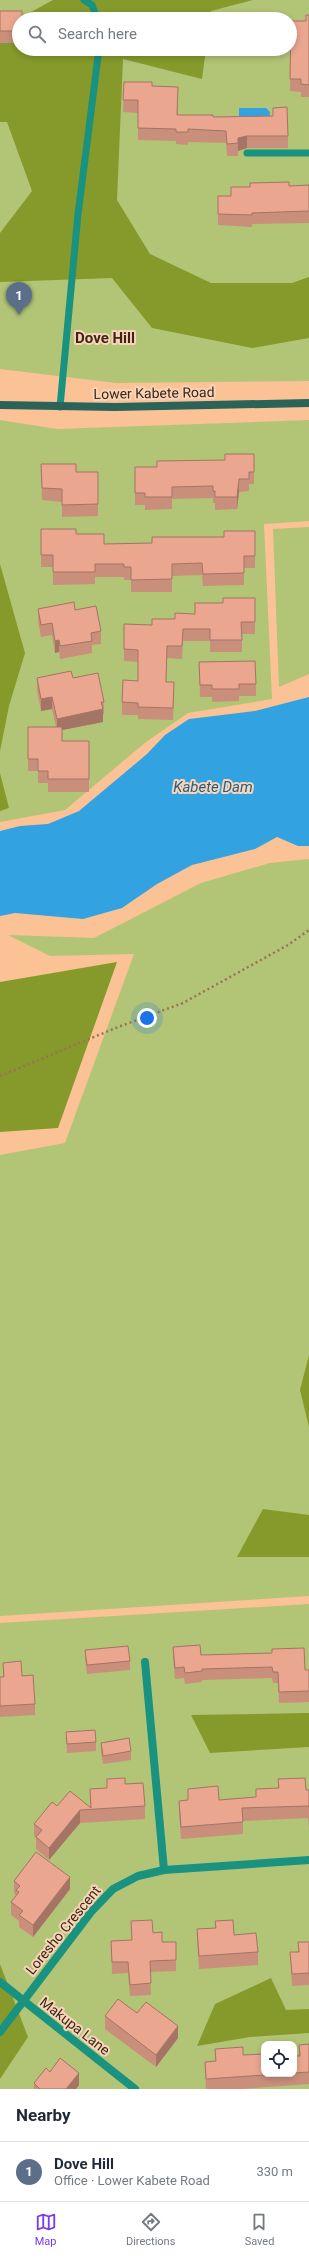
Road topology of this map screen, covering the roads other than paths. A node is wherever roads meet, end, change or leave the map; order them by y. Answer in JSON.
{"nodes":[{"id":1,"x":84,"y":0,"type":"edge"},
{"id":2,"x":94,"y":12,"type":"edge"},
{"id":3,"x":98,"y":56,"type":"edge"},
{"id":4,"x":247,"y":153,"type":"dead end"},
{"id":5,"x":309,"y":153,"type":"edge"},
{"id":6,"x":309,"y":403,"type":"edge"},
{"id":7,"x":0,"y":405,"type":"edge"},
{"id":8,"x":60,"y":407,"type":"junction"},
{"id":9,"x":145,"y":1662,"type":"dead end"},
{"id":10,"x":309,"y":1860,"type":"edge"},
{"id":11,"x":164,"y":1870,"type":"junction"},
{"id":12,"x":0,"y":1982,"type":"edge"},
{"id":13,"x":23,"y":2001,"type":"junction"},
{"id":14,"x":0,"y":2032,"type":"edge"},
{"id":15,"x":135,"y":2089,"type":"edge"}],
"edges":[{"from":1,"to":2,"type":"lane"},
{"from":3,"to":8,"type":"lane"},
{"from":4,"to":5,"type":"lane"},
{"from":6,"to":8,"type":"main road","name":"Lower Kabete Road"},
{"from":7,"to":8,"type":"main road","name":"Lower Kabete Road"},
{"from":9,"to":11,"type":"street"},
{"from":10,"to":11,"type":"street","name":"Loresho Crescent"},
{"from":11,"to":13,"type":"street","name":"Loresho Crescent"},
{"from":12,"to":13,"type":"street","name":"Makupa Lane"},
{"from":13,"to":14,"type":"street","name":"Loresho Crescent"},
{"from":13,"to":15,"type":"street","name":"Makupa Lane"}]}
